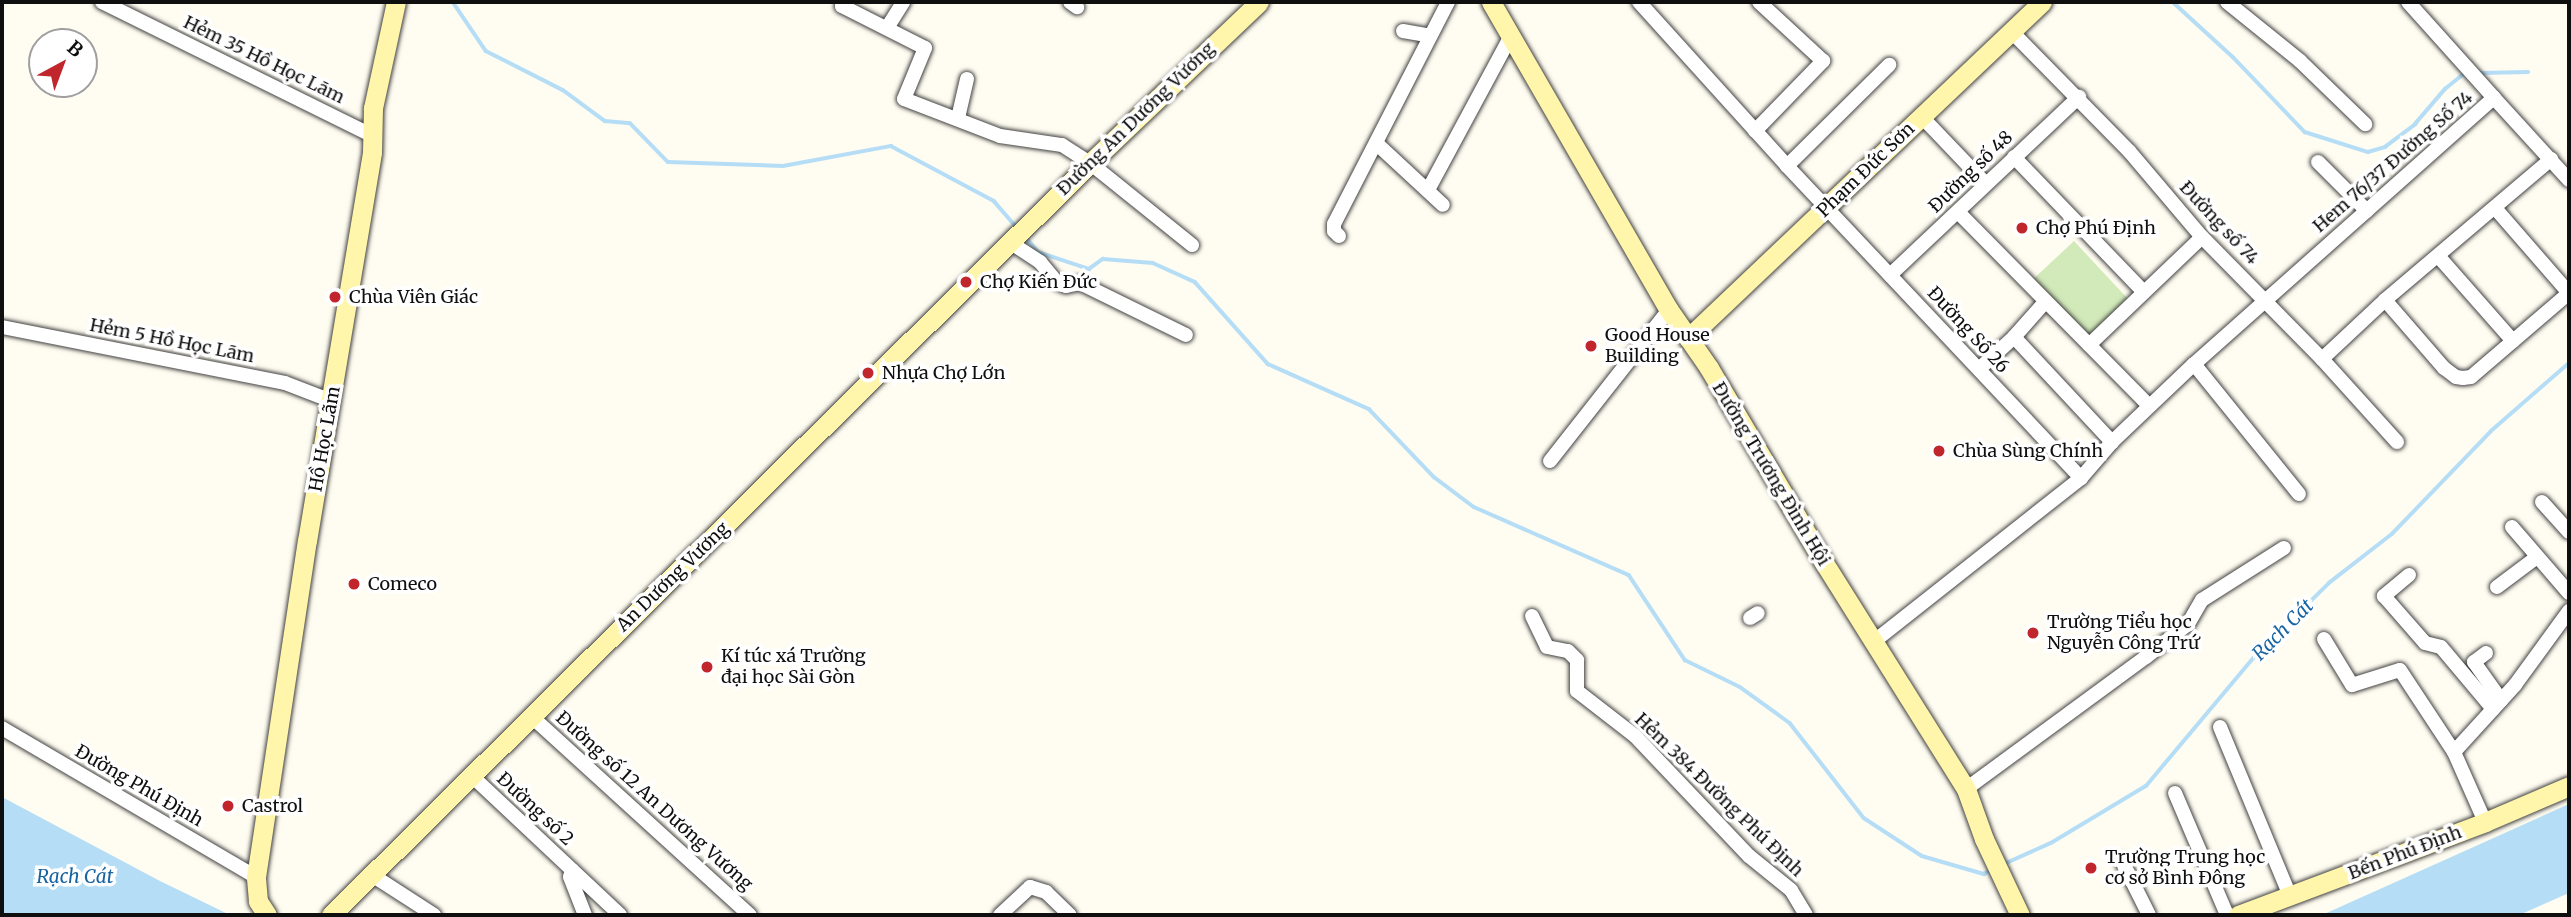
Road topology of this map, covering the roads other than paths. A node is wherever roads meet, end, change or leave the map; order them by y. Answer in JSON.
{"nodes":[{"id":1,"x":102,"y":2,"type":"edge"},
{"id":2,"x":396,"y":2,"type":"edge"},
{"id":3,"x":903,"y":2,"type":"edge"},
{"id":4,"x":1259,"y":2,"type":"edge"},
{"id":5,"x":1448,"y":2,"type":"edge"},
{"id":6,"x":1491,"y":2,"type":"edge"},
{"id":7,"x":1639,"y":2,"type":"edge"},
{"id":8,"x":1759,"y":2,"type":"edge"},
{"id":9,"x":2042,"y":2,"type":"edge"},
{"id":10,"x":2227,"y":2,"type":"edge"},
{"id":11,"x":2407,"y":2,"type":"edge"},
{"id":12,"x":843,"y":4,"type":"edge"},
{"id":13,"x":887,"y":28,"type":"junction"},
{"id":14,"x":1403,"y":31,"type":"dead end"},
{"id":15,"x":2012,"y":32,"type":"junction"},
{"id":16,"x":1430,"y":36,"type":"junction"},
{"id":17,"x":1511,"y":36,"type":"junction"},
{"id":18,"x":1889,"y":65,"type":"dead end"},
{"id":19,"x":967,"y":79,"type":"dead end"},
{"id":20,"x":2078,"y":97,"type":"junction"},
{"id":21,"x":2494,"y":99,"type":"junction"},
{"id":22,"x":1922,"y":117,"type":"junction"},
{"id":23,"x":958,"y":118,"type":"junction"},
{"id":24,"x":2365,"y":124,"type":"dead end"},
{"id":25,"x":1755,"y":131,"type":"junction"},
{"id":26,"x":371,"y":135,"type":"junction"},
{"id":27,"x":1376,"y":143,"type":"junction"},
{"id":28,"x":2014,"y":158,"type":"junction"},
{"id":29,"x":2551,"y":159,"type":"junction"},
{"id":30,"x":2318,"y":162,"type":"dead end"},
{"id":31,"x":1090,"y":163,"type":"junction"},
{"id":32,"x":1787,"y":166,"type":"junction"},
{"id":33,"x":2569,"y":180,"type":"edge"},
{"id":34,"x":1985,"y":183,"type":"junction"},
{"id":35,"x":1428,"y":190,"type":"junction"},
{"id":36,"x":1443,"y":205,"type":"dead end"},
{"id":37,"x":2495,"y":208,"type":"junction"},
{"id":38,"x":1826,"y":209,"type":"junction"},
{"id":39,"x":2367,"y":211,"type":"junction"},
{"id":40,"x":1958,"y":212,"type":"junction"},
{"id":41,"x":1337,"y":230,"type":"dead end"},
{"id":42,"x":2202,"y":237,"type":"junction"},
{"id":43,"x":1013,"y":241,"type":"junction"},
{"id":44,"x":1192,"y":244,"type":"dead end"},
{"id":45,"x":2438,"y":257,"type":"junction"},
{"id":46,"x":1890,"y":275,"type":"junction"},
{"id":47,"x":2143,"y":291,"type":"junction"},
{"id":48,"x":2569,"y":293,"type":"edge"},
{"id":49,"x":2265,"y":299,"type":"junction"},
{"id":50,"x":2385,"y":300,"type":"junction"},
{"id":51,"x":2045,"y":302,"type":"junction"},
{"id":52,"x":1669,"y":310,"type":"junction"},
{"id":53,"x":2,"y":327,"type":"edge"},
{"id":54,"x":1186,"y":335,"type":"dead end"},
{"id":55,"x":2014,"y":337,"type":"junction"},
{"id":56,"x":1688,"y":338,"type":"junction"},
{"id":57,"x":2513,"y":341,"type":"junction"},
{"id":58,"x":2089,"y":345,"type":"junction"},
{"id":59,"x":2322,"y":359,"type":"junction"},
{"id":60,"x":2194,"y":364,"type":"junction"},
{"id":61,"x":1979,"y":369,"type":"junction"},
{"id":62,"x":332,"y":401,"type":"junction"},
{"id":63,"x":2149,"y":406,"type":"junction"},
{"id":64,"x":2112,"y":442,"type":"junction"},
{"id":65,"x":2397,"y":442,"type":"dead end"},
{"id":66,"x":1549,"y":461,"type":"dead end"},
{"id":67,"x":2081,"y":478,"type":"junction"},
{"id":68,"x":2299,"y":494,"type":"dead end"},
{"id":69,"x":2542,"y":502,"type":"dead end"},
{"id":70,"x":2512,"y":527,"type":"dead end"},
{"id":71,"x":2569,"y":532,"type":"edge"},
{"id":72,"x":2284,"y":548,"type":"dead end"},
{"id":73,"x":2537,"y":556,"type":"junction"},
{"id":74,"x":2409,"y":575,"type":"dead end"},
{"id":75,"x":2497,"y":587,"type":"dead end"},
{"id":76,"x":2569,"y":593,"type":"edge"},
{"id":77,"x":2569,"y":611,"type":"edge"},
{"id":78,"x":1532,"y":617,"type":"dead end"},
{"id":79,"x":2324,"y":639,"type":"dead end"},
{"id":80,"x":1872,"y":643,"type":"junction"},
{"id":81,"x":2486,"y":653,"type":"dead end"},
{"id":82,"x":2497,"y":705,"type":"junction"},
{"id":83,"x":531,"y":716,"type":"junction"},
{"id":84,"x":2220,"y":727,"type":"dead end"},
{"id":85,"x":2,"y":728,"type":"edge"},
{"id":86,"x":2454,"y":752,"type":"junction"},
{"id":87,"x":471,"y":776,"type":"junction"},
{"id":88,"x":2569,"y":786,"type":"edge"},
{"id":89,"x":1966,"y":789,"type":"junction"},
{"id":90,"x":2175,"y":793,"type":"dead end"},
{"id":91,"x":2485,"y":822,"type":"junction"},
{"id":92,"x":2122,"y":861,"type":"dead end"},
{"id":93,"x":572,"y":870,"type":"junction"},
{"id":94,"x":372,"y":875,"type":"junction"},
{"id":95,"x":256,"y":877,"type":"junction"},
{"id":96,"x":2290,"y":896,"type":"junction"},
{"id":97,"x":2018,"y":910,"type":"edge"},
{"id":98,"x":267,"y":915,"type":"edge"},
{"id":99,"x":331,"y":915,"type":"edge"},
{"id":100,"x":434,"y":915,"type":"edge"},
{"id":101,"x":585,"y":915,"type":"edge"},
{"id":102,"x":620,"y":915,"type":"edge"},
{"id":103,"x":750,"y":915,"type":"edge"},
{"id":104,"x":1000,"y":915,"type":"edge"},
{"id":105,"x":1070,"y":915,"type":"edge"},
{"id":106,"x":1806,"y":915,"type":"edge"},
{"id":107,"x":2149,"y":915,"type":"edge"},
{"id":108,"x":2227,"y":915,"type":"edge"},
{"id":109,"x":2238,"y":915,"type":"edge"}],
"edges":[{"from":1,"to":26,"type":"street","name":"Hẻm 35 Hồ Học Lãm"},
{"from":2,"to":26,"type":"main road","name":"Hồ Học Lãm"},
{"from":3,"to":13,"type":"street"},
{"from":4,"to":31,"type":"main road","name":"Đường An Dương Vương"},
{"from":5,"to":16,"type":"street"},
{"from":6,"to":17,"type":"main road","name":"Đường Trương Đình Hội"},
{"from":7,"to":25,"type":"street","name":"Đường Số 26"},
{"from":8,"to":25,"type":"street"},
{"from":9,"to":15,"type":"main road","name":"Phạm Đức Sơn"},
{"from":10,"to":24,"type":"street"},
{"from":11,"to":21,"type":"street"},
{"from":12,"to":13,"type":"street"},
{"from":13,"to":23,"type":"street"},
{"from":14,"to":16,"type":"street"},
{"from":15,"to":20,"type":"street","name":"Đường số 74"},
{"from":15,"to":22,"type":"main road","name":"Phạm Đức Sơn"},
{"from":16,"to":27,"type":"street"},
{"from":17,"to":35,"type":"street"},
{"from":17,"to":52,"type":"main road","name":"Đường Trương Đình Hội"},
{"from":18,"to":32,"type":"street"},
{"from":19,"to":23,"type":"street"},
{"from":20,"to":28,"type":"street","name":"Đường số 48"},
{"from":20,"to":42,"type":"street","name":"Đường số 74"},
{"from":21,"to":29,"type":"street","name":"Hem 76/37 Đường Số 74"},
{"from":21,"to":39,"type":"street","name":"Hem 76/37 Đường Số 74"},
{"from":22,"to":34,"type":"street","name":"Đường số 48"},
{"from":22,"to":38,"type":"main road","name":"Phạm Đức Sơn"},
{"from":23,"to":31,"type":"street"},
{"from":25,"to":32,"type":"street","name":"Đường Số 26"},
{"from":26,"to":62,"type":"main road","name":"Hồ Học Lãm"},
{"from":27,"to":35,"type":"street"},
{"from":27,"to":41,"type":"street"},
{"from":28,"to":34,"type":"street","name":"Đường số 48"},
{"from":28,"to":47,"type":"street"},
{"from":29,"to":33,"type":"street","name":"Hem 76/37 Đường Số 74"},
{"from":29,"to":37,"type":"street"},
{"from":30,"to":39,"type":"street"},
{"from":31,"to":43,"type":"main road","name":"Đường An Dương Vương"},
{"from":31,"to":44,"type":"street"},
{"from":32,"to":38,"type":"street","name":"Đường Số 26"},
{"from":34,"to":40,"type":"street","name":"Đường số 48"},
{"from":35,"to":36,"type":"street"},
{"from":37,"to":45,"type":"street"},
{"from":37,"to":48,"type":"street"},
{"from":38,"to":46,"type":"street","name":"Đường Số 26"},
{"from":38,"to":56,"type":"main road","name":"Phạm Đức Sơn"},
{"from":39,"to":49,"type":"street","name":"Hem 76/37 Đường Số 74"},
{"from":40,"to":46,"type":"street","name":"Đường số 48"},
{"from":40,"to":51,"type":"street"},
{"from":42,"to":47,"type":"street"},
{"from":42,"to":49,"type":"street","name":"Đường số 74"},
{"from":43,"to":54,"type":"street"},
{"from":43,"to":83,"type":"main road","name":"An Dương Vương"},
{"from":45,"to":50,"type":"street"},
{"from":45,"to":57,"type":"street"},
{"from":46,"to":61,"type":"street","name":"Đường Số 26"},
{"from":47,"to":58,"type":"street"},
{"from":48,"to":57,"type":"street"},
{"from":49,"to":59,"type":"street","name":"Đường số 74"},
{"from":49,"to":60,"type":"street","name":"Hem 76/37 Đường Số 74"},
{"from":50,"to":57,"type":"street"},
{"from":50,"to":59,"type":"street"},
{"from":51,"to":55,"type":"street"},
{"from":51,"to":58,"type":"street"},
{"from":52,"to":56,"type":"main road","name":"Đường Trương Đình Hội"},
{"from":52,"to":66,"type":"street"},
{"from":53,"to":62,"type":"street","name":"Hẻm 5 Hồ Học Lãm"},
{"from":55,"to":61,"type":"street"},
{"from":55,"to":64,"type":"street"},
{"from":56,"to":80,"type":"main road","name":"Đường Trương Đình Hội"},
{"from":58,"to":63,"type":"street"},
{"from":59,"to":65,"type":"street","name":"Đường số 74"},
{"from":60,"to":63,"type":"street","name":"Hem 76/37 Đường Số 74"},
{"from":60,"to":68,"type":"street"},
{"from":61,"to":67,"type":"street","name":"Đường Số 26"},
{"from":62,"to":95,"type":"main road","name":"Hồ Học Lãm"},
{"from":63,"to":64,"type":"street","name":"Hem 76/37 Đường Số 74"},
{"from":64,"to":67,"type":"street","name":"Hem 76/37 Đường Số 74"},
{"from":67,"to":80,"type":"street","name":"Hem 76/37 Đường Số 74"},
{"from":69,"to":71,"type":"street"},
{"from":70,"to":73,"type":"street"},
{"from":72,"to":89,"type":"street"},
{"from":73,"to":75,"type":"street"},
{"from":73,"to":76,"type":"street"},
{"from":74,"to":82,"type":"street"},
{"from":77,"to":82,"type":"street"},
{"from":78,"to":106,"type":"street","name":"Hẻm 384 Đường Phú Định"},
{"from":79,"to":86,"type":"street"},
{"from":80,"to":89,"type":"main road","name":"Đường Trương Đình Hội"},
{"from":81,"to":82,"type":"street"},
{"from":82,"to":86,"type":"street"},
{"from":83,"to":87,"type":"main road","name":"An Dương Vương"},
{"from":83,"to":103,"type":"street","name":"Đường số 12 An Dương Vương"},
{"from":84,"to":96,"type":"street"},
{"from":85,"to":95,"type":"street","name":"Đường Phú Định"},
{"from":86,"to":91,"type":"street"},
{"from":87,"to":93,"type":"street","name":"Đường số 2"},
{"from":87,"to":94,"type":"main road","name":"An Dương Vương"},
{"from":88,"to":91,"type":"main road","name":"Bến Phú Định"},
{"from":89,"to":97,"type":"main road","name":"Đường Trương Đình Hội"},
{"from":90,"to":108,"type":"street"},
{"from":91,"to":96,"type":"main road","name":"Bến Phú Định"},
{"from":92,"to":107,"type":"street"},
{"from":93,"to":101,"type":"street","name":"Đường số 2"},
{"from":93,"to":102,"type":"street","name":"Đường số 2"},
{"from":94,"to":99,"type":"main road","name":"An Dương Vương"},
{"from":94,"to":100,"type":"street"},
{"from":95,"to":98,"type":"main road"},
{"from":96,"to":109,"type":"main road","name":"Bến Phú Định"},
{"from":104,"to":105,"type":"street"}]}
